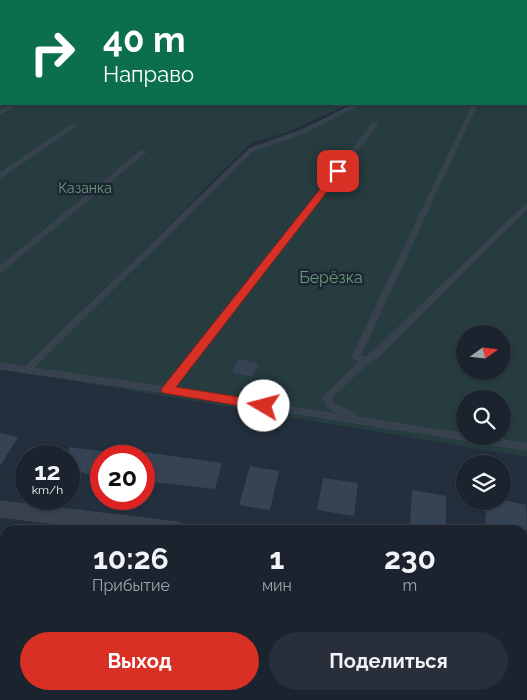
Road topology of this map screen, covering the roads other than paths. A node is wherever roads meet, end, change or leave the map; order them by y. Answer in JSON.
{"nodes":[{"id":1,"x":14,"y":105,"type":"edge"},
{"id":2,"x":356,"y":105,"type":"edge"},
{"id":3,"x":475,"y":105,"type":"edge"},
{"id":4,"x":0,"y":113,"type":"edge"},
{"id":5,"x":375,"y":124,"type":"dead end"},
{"id":6,"x":74,"y":126,"type":"dead end"},
{"id":7,"x":143,"y":152,"type":"dead end"},
{"id":8,"x":0,"y":176,"type":"edge"},
{"id":9,"x":527,"y":206,"type":"edge"},
{"id":10,"x":0,"y":270,"type":"edge"},
{"id":11,"x":364,"y":362,"type":"junction"},
{"id":12,"x":0,"y":366,"type":"edge"},
{"id":13,"x":28,"y":369,"type":"junction"},
{"id":14,"x":167,"y":390,"type":"junction"},
{"id":15,"x":358,"y":419,"type":"junction"},
{"id":16,"x":527,"y":447,"type":"edge"},
{"id":17,"x":0,"y":509,"type":"edge"},
{"id":18,"x":135,"y":525,"type":"edge"}],
"edges":[{"from":1,"to":4,"type":"lane"},
{"from":2,"to":13,"type":"lane"},
{"from":3,"to":11,"type":"lane"},
{"from":5,"to":14,"type":"lane"},
{"from":6,"to":8,"type":"lane"},
{"from":7,"to":10,"type":"lane"},
{"from":9,"to":11,"type":"lane"},
{"from":11,"to":15,"type":"lane"},
{"from":12,"to":13,"type":"lane"},
{"from":13,"to":14,"type":"lane"},
{"from":14,"to":15,"type":"lane"},
{"from":15,"to":16,"type":"lane"},
{"from":17,"to":18,"type":"street"}]}
